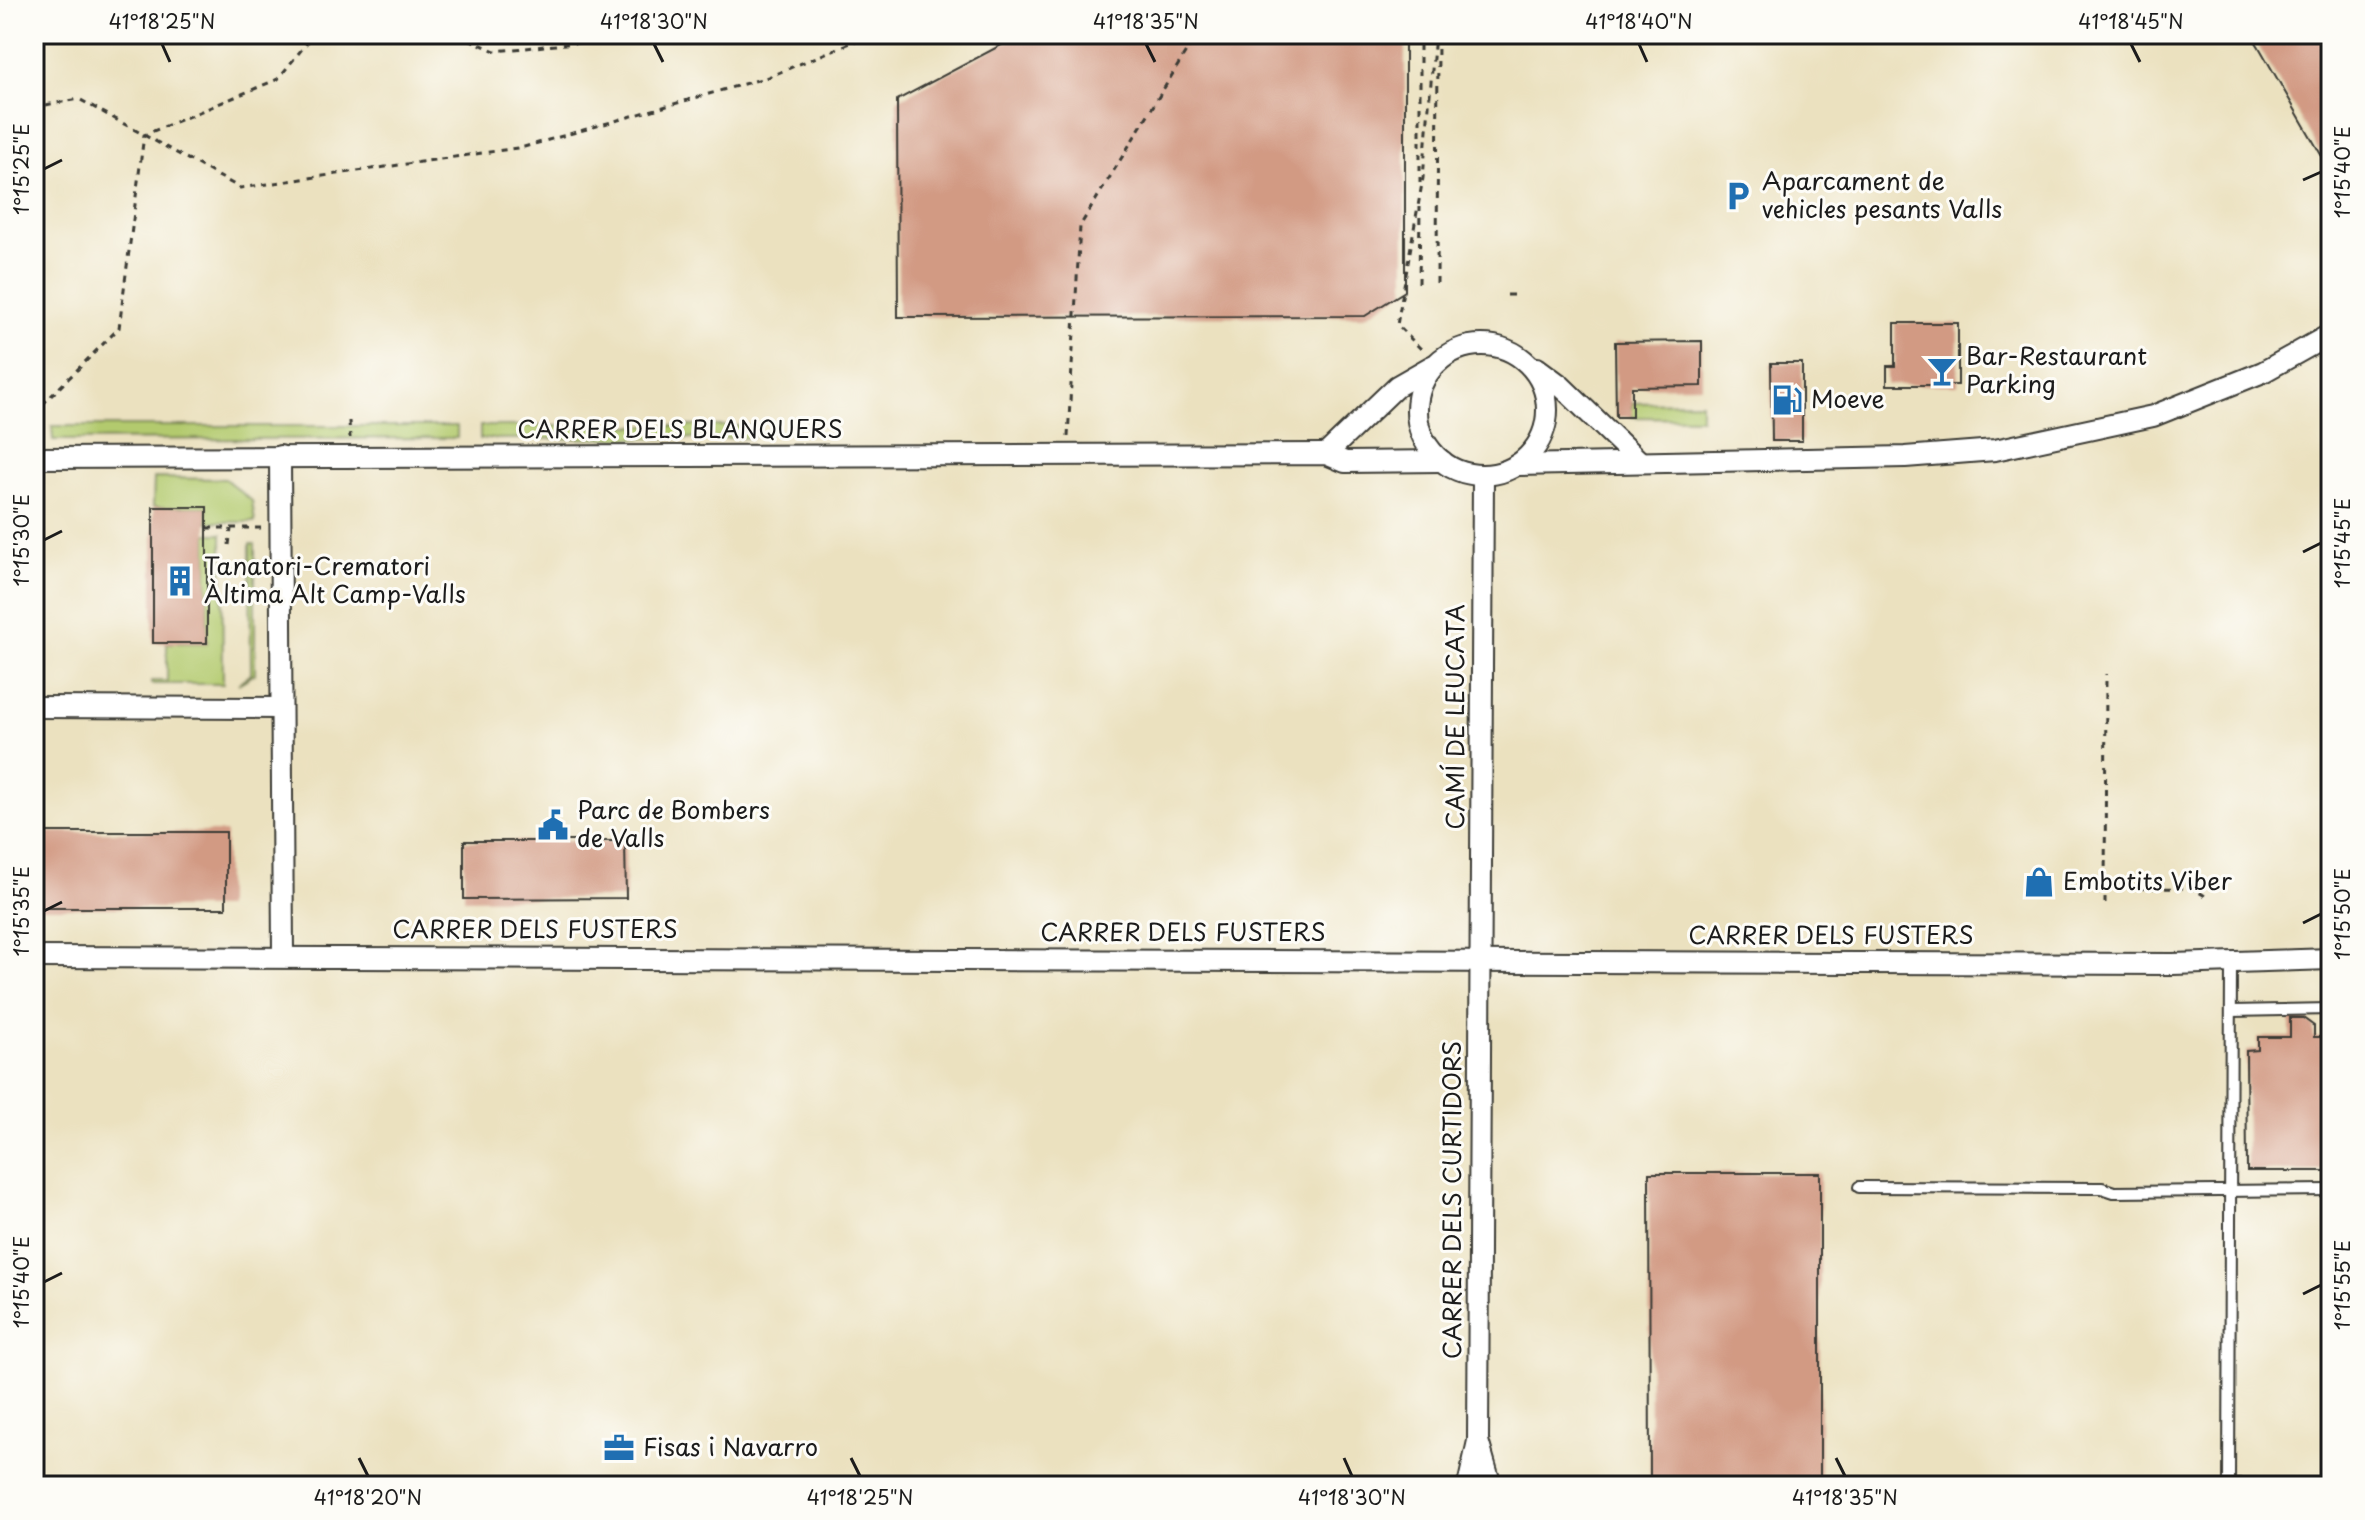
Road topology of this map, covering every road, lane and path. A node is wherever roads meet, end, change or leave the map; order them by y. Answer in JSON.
{"nodes":[{"id":1,"x":314,"y":34,"type":"edge"},
{"id":2,"x":458,"y":34,"type":"edge"},
{"id":3,"x":665,"y":34,"type":"edge"},
{"id":4,"x":872,"y":34,"type":"edge"},
{"id":5,"x":1197,"y":34,"type":"edge"},
{"id":6,"x":1420,"y":34,"type":"edge"},
{"id":7,"x":1436,"y":34,"type":"edge"},
{"id":8,"x":34,"y":107,"type":"edge"},
{"id":9,"x":144,"y":135,"type":"junction"},
{"id":10,"x":1419,"y":283,"type":"dead end"},
{"id":11,"x":1437,"y":283,"type":"dead end"},
{"id":12,"x":1507,"y":295,"type":"dead end"},
{"id":13,"x":1513,"y":295,"type":"dead end"},
{"id":14,"x":2331,"y":334,"type":"edge"},
{"id":15,"x":1522,"y":358,"type":"junction"},
{"id":16,"x":1436,"y":364,"type":"junction"},
{"id":17,"x":34,"y":413,"type":"edge"},
{"id":18,"x":349,"y":421,"type":"dead end"},
{"id":19,"x":350,"y":439,"type":"dead end"},
{"id":20,"x":1326,"y":454,"type":"junction"},
{"id":21,"x":280,"y":456,"type":"junction"},
{"id":22,"x":1067,"y":457,"type":"junction"},
{"id":23,"x":34,"y":458,"type":"edge"},
{"id":24,"x":1442,"y":461,"type":"junction"},
{"id":25,"x":1640,"y":462,"type":"junction"},
{"id":26,"x":1517,"y":465,"type":"junction"},
{"id":27,"x":1483,"y":475,"type":"junction"},
{"id":28,"x":207,"y":528,"type":"dead end"},
{"id":29,"x":231,"y":528,"type":"junction"},
{"id":30,"x":259,"y":528,"type":"dead end"},
{"id":31,"x":229,"y":545,"type":"dead end"},
{"id":32,"x":2106,"y":674,"type":"dead end"},
{"id":33,"x":34,"y":707,"type":"edge"},
{"id":34,"x":281,"y":708,"type":"junction"},
{"id":35,"x":2105,"y":889,"type":"junction"},
{"id":36,"x":2207,"y":897,"type":"dead end"},
{"id":37,"x":2105,"y":903,"type":"dead end"},
{"id":38,"x":283,"y":955,"type":"junction"},
{"id":39,"x":34,"y":957,"type":"edge"},
{"id":40,"x":2331,"y":959,"type":"edge"},
{"id":41,"x":1480,"y":960,"type":"junction"},
{"id":42,"x":2231,"y":962,"type":"junction"},
{"id":43,"x":2331,"y":1009,"type":"edge"},
{"id":44,"x":2231,"y":1011,"type":"junction"},
{"id":45,"x":1859,"y":1187,"type":"dead end"},
{"id":46,"x":2331,"y":1190,"type":"edge"},
{"id":47,"x":2230,"y":1191,"type":"junction"},
{"id":48,"x":1478,"y":1441,"type":"junction"},
{"id":49,"x":1468,"y":1486,"type":"edge"},
{"id":50,"x":1491,"y":1486,"type":"edge"},
{"id":51,"x":2305,"y":1486,"type":"edge"}],
"edges":[{"from":1,"to":9,"type":"path"},
{"from":2,"to":3,"type":"path"},
{"from":4,"to":9,"type":"path"},
{"from":5,"to":22,"type":"path"},
{"from":6,"to":10,"type":"path"},
{"from":7,"to":11,"type":"path"},
{"from":7,"to":16,"type":"path"},
{"from":8,"to":9,"type":"path"},
{"from":9,"to":17,"type":"path"},
{"from":12,"to":13,"type":"path"},
{"from":14,"to":25,"type":"street"},
{"from":15,"to":16,"type":"street"},
{"from":15,"to":25,"type":"street"},
{"from":15,"to":26,"type":"street"},
{"from":16,"to":20,"type":"street"},
{"from":16,"to":24,"type":"street"},
{"from":18,"to":19,"type":"path"},
{"from":20,"to":22,"type":"street","name":"CARRER DELS BLANQUERS"},
{"from":20,"to":24,"type":"street","name":"CARRER DELS BLANQUERS"},
{"from":21,"to":22,"type":"street","name":"CARRER DELS BLANQUERS"},
{"from":21,"to":23,"type":"street","name":"CARRER DELS BLANQUERS"},
{"from":21,"to":34,"type":"street"},
{"from":24,"to":27,"type":"street"},
{"from":25,"to":26,"type":"street"},
{"from":26,"to":27,"type":"street"},
{"from":27,"to":41,"type":"street","name":"CAMÍ DE LEUCATA"},
{"from":28,"to":29,"type":"path"},
{"from":29,"to":30,"type":"path"},
{"from":29,"to":31,"type":"path"},
{"from":32,"to":35,"type":"path"},
{"from":33,"to":34,"type":"street"},
{"from":34,"to":38,"type":"street"},
{"from":35,"to":36,"type":"path"},
{"from":35,"to":37,"type":"path"},
{"from":38,"to":39,"type":"street","name":"CARRER DELS FUSTERS"},
{"from":38,"to":41,"type":"street","name":"CARRER DELS FUSTERS"},
{"from":40,"to":42,"type":"street","name":"CARRER DELS FUSTERS"},
{"from":41,"to":42,"type":"street","name":"CARRER DELS FUSTERS"},
{"from":41,"to":48,"type":"street","name":"CARRER DELS CURTIDORS"},
{"from":42,"to":44,"type":"lane"},
{"from":43,"to":44,"type":"lane"},
{"from":44,"to":47,"type":"lane"},
{"from":45,"to":47,"type":"lane"},
{"from":46,"to":47,"type":"lane"},
{"from":47,"to":51,"type":"lane"},
{"from":48,"to":49,"type":"street","name":"CARRER DELS CURTIDORS"},
{"from":48,"to":50,"type":"street","name":"CARRER DELS CURTIDORS"}]}
